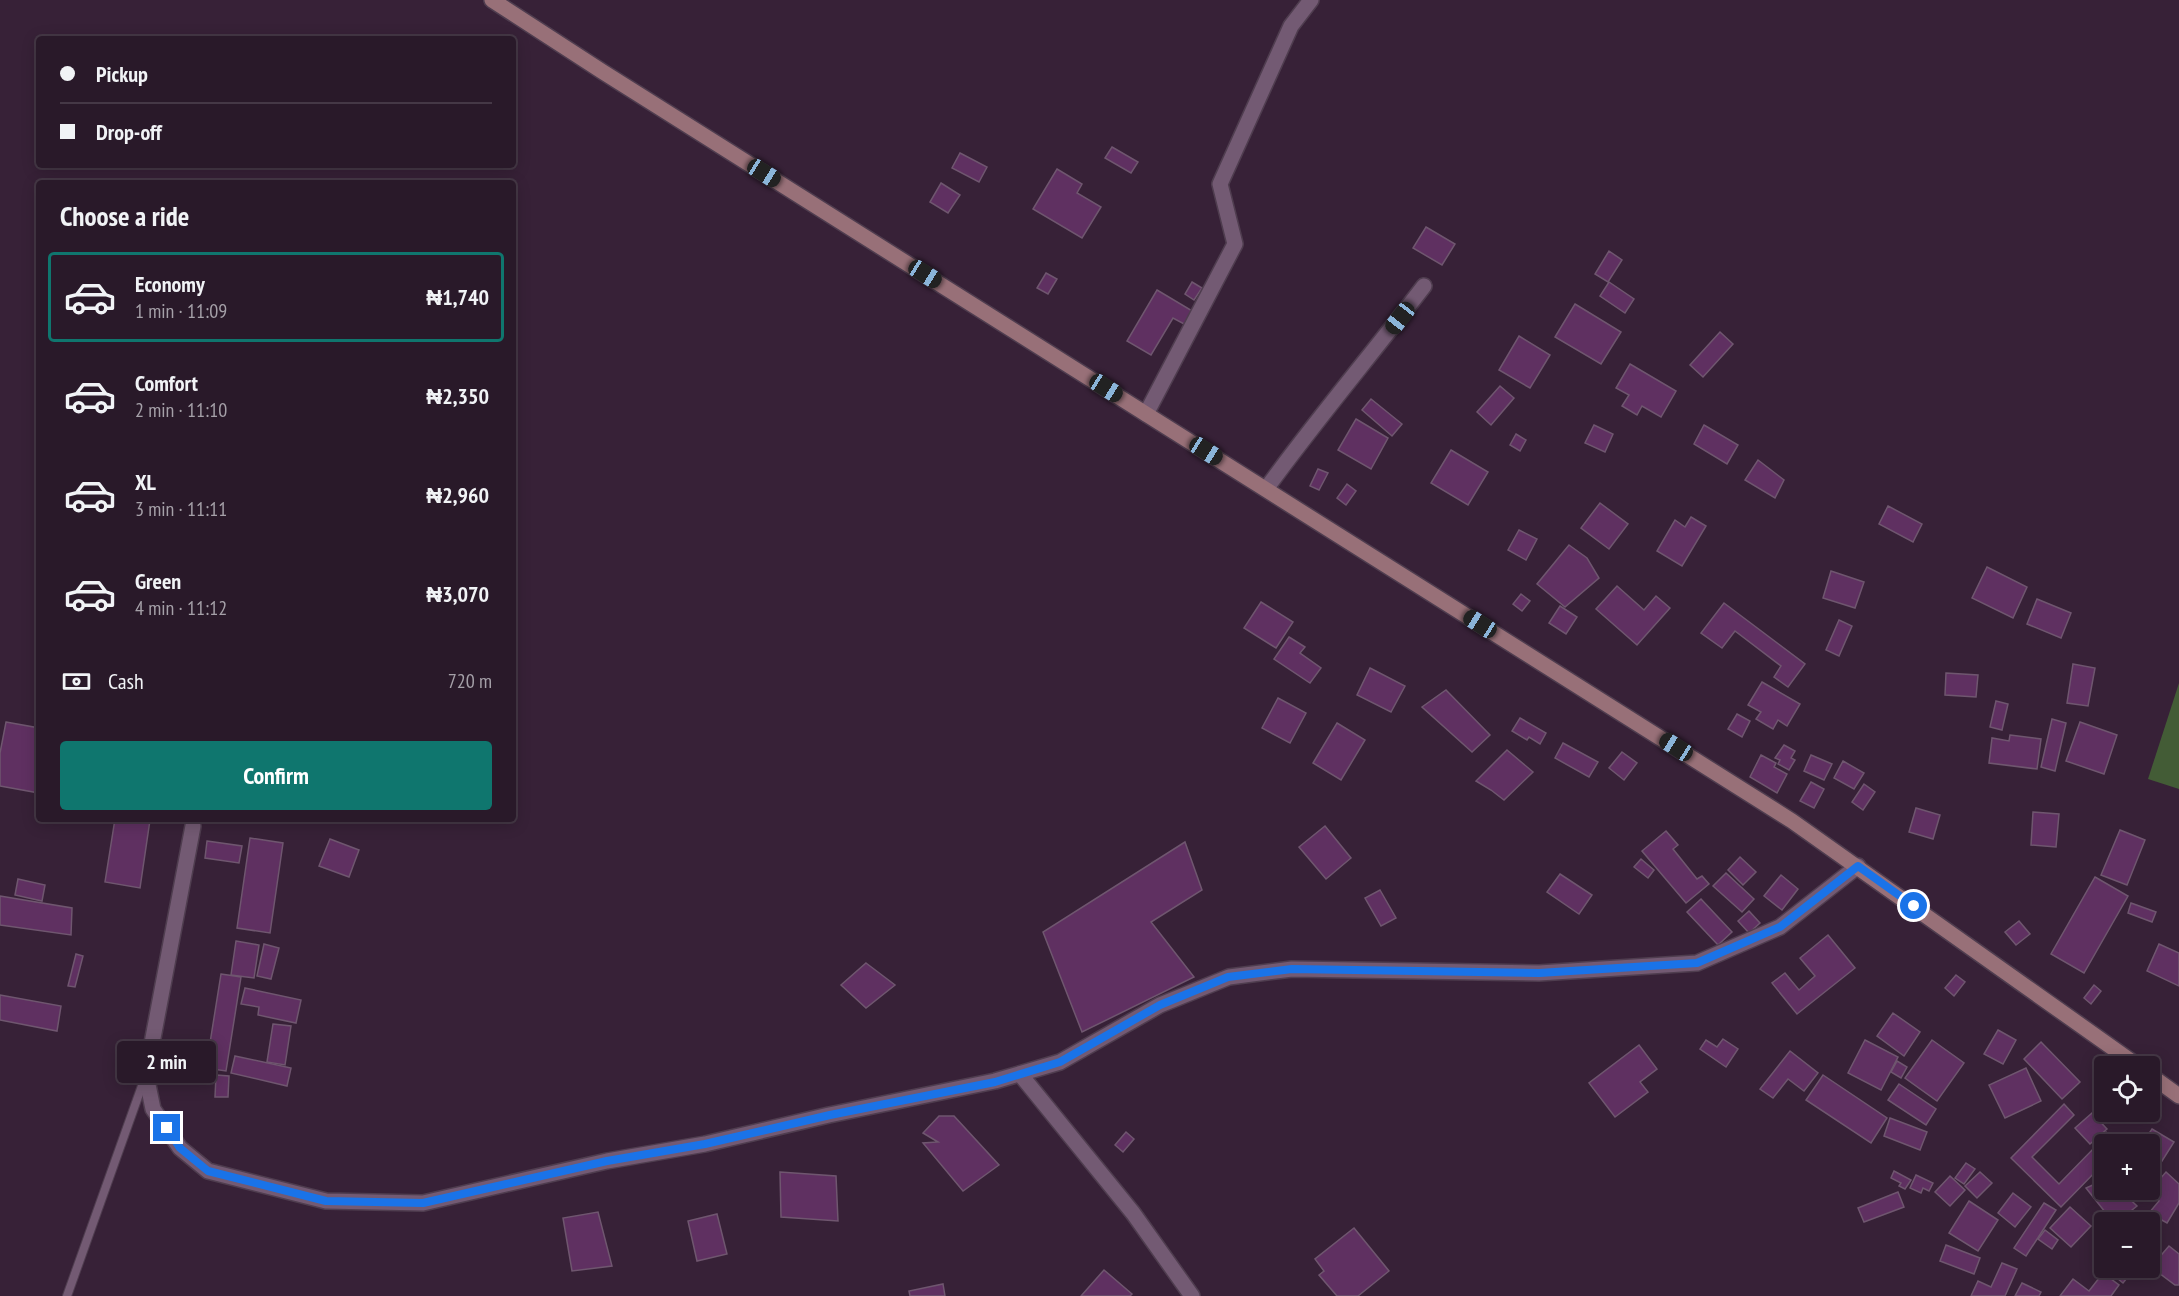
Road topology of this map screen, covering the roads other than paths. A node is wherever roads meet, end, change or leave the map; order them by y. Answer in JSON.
{"nodes":[{"id":1,"x":492,"y":0,"type":"edge"},
{"id":2,"x":1311,"y":0,"type":"edge"},
{"id":3,"x":1424,"y":286,"type":"dead end"},
{"id":4,"x":1146,"y":414,"type":"junction"},
{"id":5,"x":1266,"y":489,"type":"junction"},
{"id":6,"x":193,"y":826,"type":"dead end"},
{"id":7,"x":1858,"y":866,"type":"junction"},
{"id":8,"x":2124,"y":1056,"type":"edge"},
{"id":9,"x":1020,"y":1074,"type":"junction"},
{"id":10,"x":146,"y":1075,"type":"junction"},
{"id":11,"x":2160,"y":1082,"type":"edge"},
{"id":12,"x":2179,"y":1096,"type":"edge"},
{"id":13,"x":67,"y":1296,"type":"edge"},
{"id":14,"x":1192,"y":1296,"type":"edge"}],
"edges":[{"from":1,"to":4,"type":"main road"},
{"from":2,"to":4,"type":"street"},
{"from":3,"to":5,"type":"street"},
{"from":4,"to":5,"type":"main road"},
{"from":5,"to":7,"type":"main road"},
{"from":6,"to":10,"type":"street"},
{"from":7,"to":8,"type":"main road"},
{"from":7,"to":9,"type":"street"},
{"from":9,"to":10,"type":"street"},
{"from":9,"to":14,"type":"street"},
{"from":10,"to":13,"type":"lane"},
{"from":11,"to":12,"type":"main road"}]}
